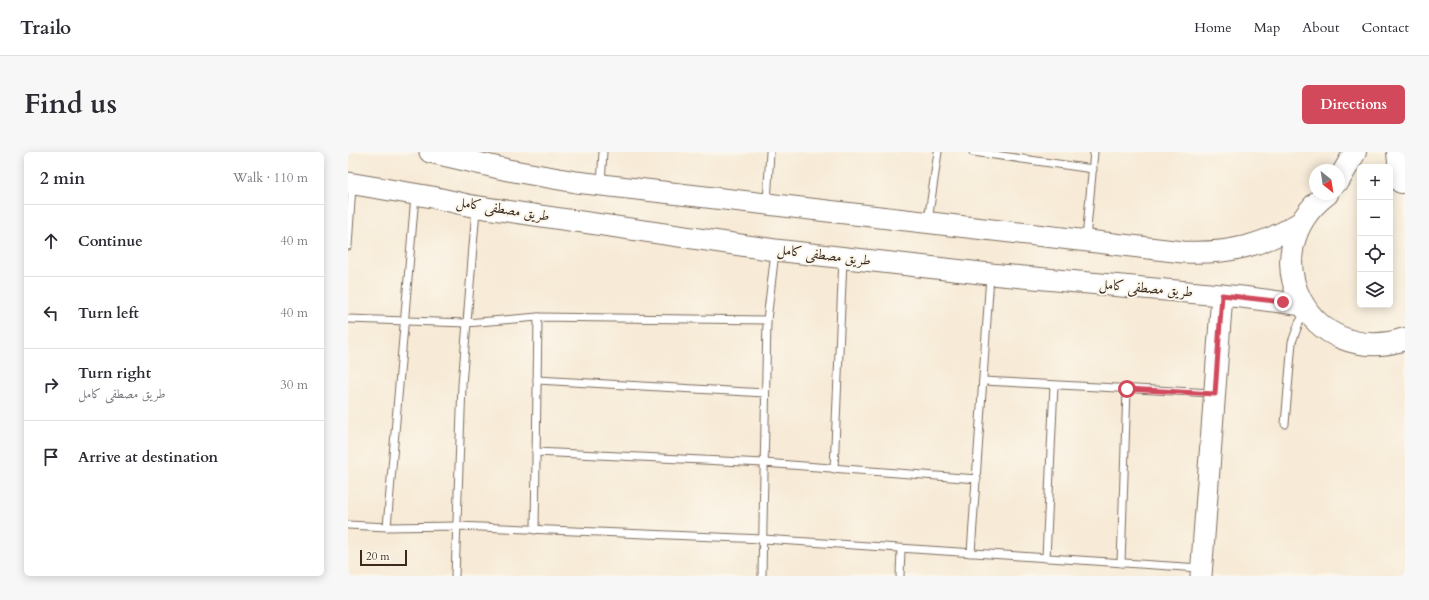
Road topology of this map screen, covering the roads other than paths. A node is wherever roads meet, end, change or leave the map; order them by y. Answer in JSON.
{"nodes":[{"id":1,"x":430,"y":152,"type":"edge"},
{"id":2,"x":603,"y":152,"type":"edge"},
{"id":3,"x":770,"y":152,"type":"edge"},
{"id":4,"x":938,"y":152,"type":"edge"},
{"id":5,"x":973,"y":152,"type":"edge"},
{"id":6,"x":1094,"y":152,"type":"edge"},
{"id":7,"x":1355,"y":152,"type":"edge"},
{"id":8,"x":1398,"y":152,"type":"edge"},
{"id":9,"x":1093,"y":168,"type":"junction"},
{"id":10,"x":1345,"y":170,"type":"edge"},
{"id":11,"x":1357,"y":181,"type":"edge"},
{"id":12,"x":1399,"y":182,"type":"edge"},
{"id":13,"x":350,"y":183,"type":"edge"},
{"id":14,"x":601,"y":184,"type":"junction"},
{"id":15,"x":1345,"y":185,"type":"edge"},
{"id":16,"x":415,"y":194,"type":"junction"},
{"id":17,"x":1321,"y":200,"type":"edge"},
{"id":18,"x":767,"y":204,"type":"junction"},
{"id":19,"x":477,"y":207,"type":"junction"},
{"id":20,"x":927,"y":222,"type":"junction"},
{"id":21,"x":1302,"y":222,"type":"junction"},
{"id":22,"x":1086,"y":241,"type":"junction"},
{"id":23,"x":348,"y":246,"type":"edge"},
{"id":24,"x":775,"y":250,"type":"junction"},
{"id":25,"x":843,"y":258,"type":"junction"},
{"id":26,"x":990,"y":274,"type":"junction"},
{"id":27,"x":1222,"y":295,"type":"junction"},
{"id":28,"x":1304,"y":308,"type":"junction"},
{"id":29,"x":538,"y":317,"type":"junction"},
{"id":30,"x":348,"y":319,"type":"edge"},
{"id":31,"x":767,"y":320,"type":"junction"},
{"id":32,"x":404,"y":321,"type":"junction"},
{"id":33,"x":466,"y":323,"type":"junction"},
{"id":34,"x":1405,"y":339,"type":"edge"},
{"id":35,"x":537,"y":380,"type":"junction"},
{"id":36,"x":983,"y":381,"type":"junction"},
{"id":37,"x":1054,"y":384,"type":"junction"},
{"id":38,"x":1127,"y":389,"type":"junction"},
{"id":39,"x":765,"y":393,"type":"junction"},
{"id":40,"x":1215,"y":394,"type":"junction"},
{"id":41,"x":1286,"y":424,"type":"dead end"},
{"id":42,"x":536,"y":452,"type":"junction"},
{"id":43,"x":764,"y":463,"type":"junction"},
{"id":44,"x":834,"y":469,"type":"junction"},
{"id":45,"x":977,"y":479,"type":"junction"},
{"id":46,"x":348,"y":525,"type":"edge"},
{"id":47,"x":458,"y":526,"type":"junction"},
{"id":48,"x":387,"y":527,"type":"junction"},
{"id":49,"x":535,"y":530,"type":"junction"},
{"id":50,"x":763,"y":539,"type":"junction"},
{"id":51,"x":901,"y":549,"type":"junction"},
{"id":52,"x":972,"y":553,"type":"junction"},
{"id":53,"x":1046,"y":558,"type":"junction"},
{"id":54,"x":1122,"y":563,"type":"junction"},
{"id":55,"x":1202,"y":572,"type":"edge"},
{"id":56,"x":455,"y":576,"type":"edge"},
{"id":57,"x":762,"y":576,"type":"edge"},
{"id":58,"x":900,"y":576,"type":"edge"}],
"edges":[{"from":1,"to":14,"type":"main road"},
{"from":2,"to":14,"type":"lane"},
{"from":3,"to":18,"type":"lane"},
{"from":4,"to":20,"type":"lane"},
{"from":5,"to":9,"type":"lane"},
{"from":6,"to":9,"type":"lane"},
{"from":7,"to":10,"type":"highway"},
{"from":8,"to":12,"type":"highway"},
{"from":9,"to":22,"type":"lane"},
{"from":11,"to":15,"type":"highway"},
{"from":13,"to":16,"type":"main road","name":"طريق مصطفى كامل"},
{"from":13,"to":23,"type":"lane"},
{"from":14,"to":18,"type":"main road"},
{"from":16,"to":19,"type":"main road","name":"طريق مصطفى كامل"},
{"from":16,"to":32,"type":"lane"},
{"from":17,"to":21,"type":"highway"},
{"from":18,"to":20,"type":"main road"},
{"from":19,"to":24,"type":"main road","name":"طريق مصطفى كامل"},
{"from":19,"to":33,"type":"lane"},
{"from":20,"to":22,"type":"main road"},
{"from":21,"to":22,"type":"main road"},
{"from":21,"to":28,"type":"highway"},
{"from":24,"to":25,"type":"main road","name":"طريق مصطفى كامل"},
{"from":24,"to":31,"type":"lane"},
{"from":25,"to":26,"type":"main road","name":"طريق مصطفى كامل"},
{"from":25,"to":44,"type":"lane"},
{"from":26,"to":27,"type":"main road","name":"طريق مصطفى كامل"},
{"from":26,"to":36,"type":"lane"},
{"from":27,"to":28,"type":"main road","name":"طريق مصطفى كامل"},
{"from":27,"to":40,"type":"main road"},
{"from":28,"to":34,"type":"highway"},
{"from":28,"to":41,"type":"lane"},
{"from":29,"to":31,"type":"lane"},
{"from":29,"to":33,"type":"lane"},
{"from":29,"to":35,"type":"lane"},
{"from":30,"to":32,"type":"lane"},
{"from":31,"to":39,"type":"lane"},
{"from":32,"to":33,"type":"lane"},
{"from":32,"to":48,"type":"lane"},
{"from":33,"to":47,"type":"lane"},
{"from":35,"to":39,"type":"lane"},
{"from":35,"to":42,"type":"lane"},
{"from":36,"to":37,"type":"lane"},
{"from":36,"to":45,"type":"lane"},
{"from":37,"to":38,"type":"lane"},
{"from":37,"to":53,"type":"lane"},
{"from":38,"to":40,"type":"lane"},
{"from":38,"to":54,"type":"lane"},
{"from":39,"to":43,"type":"lane"},
{"from":40,"to":55,"type":"main road"},
{"from":42,"to":43,"type":"lane"},
{"from":42,"to":49,"type":"lane"},
{"from":43,"to":44,"type":"lane"},
{"from":43,"to":50,"type":"lane"},
{"from":44,"to":45,"type":"lane"},
{"from":45,"to":52,"type":"lane"},
{"from":46,"to":48,"type":"lane"},
{"from":47,"to":48,"type":"lane"},
{"from":47,"to":49,"type":"lane"},
{"from":47,"to":56,"type":"lane"},
{"from":49,"to":50,"type":"lane"},
{"from":50,"to":51,"type":"lane"},
{"from":50,"to":57,"type":"lane"},
{"from":51,"to":52,"type":"lane"},
{"from":51,"to":58,"type":"lane"},
{"from":52,"to":53,"type":"lane"},
{"from":53,"to":54,"type":"lane"},
{"from":54,"to":55,"type":"lane"}]}
